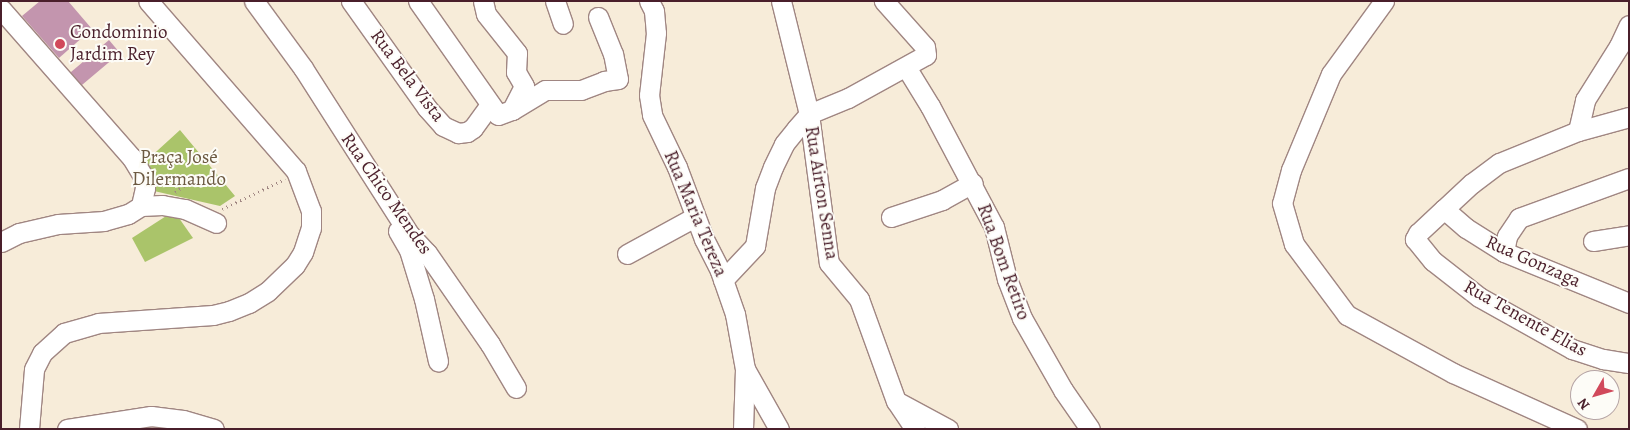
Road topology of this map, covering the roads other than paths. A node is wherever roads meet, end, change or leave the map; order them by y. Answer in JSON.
{"nodes":[{"id":1,"x":149,"y":1,"type":"edge"},
{"id":2,"x":254,"y":1,"type":"edge"},
{"id":3,"x":351,"y":1,"type":"edge"},
{"id":4,"x":418,"y":1,"type":"edge"},
{"id":5,"x":482,"y":1,"type":"edge"},
{"id":6,"x":555,"y":1,"type":"edge"},
{"id":7,"x":649,"y":1,"type":"edge"},
{"id":8,"x":781,"y":1,"type":"edge"},
{"id":9,"x":884,"y":1,"type":"edge"},
{"id":10,"x":1384,"y":1,"type":"edge"},
{"id":11,"x":1,"y":10,"type":"edge"},
{"id":12,"x":598,"y":17,"type":"dead end"},
{"id":13,"x":564,"y":24,"type":"dead end"},
{"id":14,"x":1629,"y":26,"type":"edge"},
{"id":15,"x":906,"y":67,"type":"junction"},
{"id":16,"x":500,"y":110,"type":"junction"},
{"id":17,"x":809,"y":114,"type":"junction"},
{"id":18,"x":1629,"y":117,"type":"edge"},
{"id":19,"x":1578,"y":131,"type":"junction"},
{"id":20,"x":1629,"y":178,"type":"edge"},
{"id":21,"x":973,"y":183,"type":"junction"},
{"id":22,"x":379,"y":187,"type":"junction"},
{"id":23,"x":141,"y":206,"type":"junction"},
{"id":24,"x":1444,"y":209,"type":"junction"},
{"id":25,"x":215,"y":216,"type":"road end"},
{"id":26,"x":891,"y":216,"type":"dead end"},
{"id":27,"x":696,"y":217,"type":"junction"},
{"id":28,"x":1629,"y":235,"type":"edge"},
{"id":29,"x":1593,"y":241,"type":"dead end"},
{"id":30,"x":1,"y":242,"type":"edge"},
{"id":31,"x":1504,"y":252,"type":"junction"},
{"id":32,"x":627,"y":254,"type":"dead end"},
{"id":33,"x":722,"y":280,"type":"junction"},
{"id":34,"x":1629,"y":303,"type":"edge"},
{"id":35,"x":438,"y":361,"type":"dead end"},
{"id":36,"x":1629,"y":363,"type":"edge"},
{"id":37,"x":745,"y":369,"type":"junction"},
{"id":38,"x":516,"y":388,"type":"dead end"},
{"id":39,"x":896,"y":401,"type":"junction"},
{"id":40,"x":157,"y":423,"type":"edge"},
{"id":41,"x":29,"y":429,"type":"edge"},
{"id":42,"x":67,"y":429,"type":"edge"},
{"id":43,"x":214,"y":429,"type":"edge"},
{"id":44,"x":743,"y":429,"type":"edge"},
{"id":45,"x":779,"y":429,"type":"edge"},
{"id":46,"x":915,"y":429,"type":"edge"},
{"id":47,"x":948,"y":429,"type":"edge"},
{"id":48,"x":1090,"y":429,"type":"edge"},
{"id":49,"x":1577,"y":429,"type":"edge"}],
"edges":[{"from":1,"to":41,"type":"street"},
{"from":2,"to":22,"type":"street","name":"Rua Chico Mendes"},
{"from":3,"to":16,"type":"street","name":"Rua Bela Vista"},
{"from":4,"to":16,"type":"street"},
{"from":5,"to":16,"type":"street"},
{"from":6,"to":13,"type":"street"},
{"from":7,"to":27,"type":"street","name":"Rua Maria Tereza"},
{"from":8,"to":17,"type":"street","name":"Rua Airton Senna"},
{"from":9,"to":15,"type":"street"},
{"from":10,"to":49,"type":"street"},
{"from":11,"to":23,"type":"street"},
{"from":12,"to":16,"type":"street"},
{"from":14,"to":19,"type":"street"},
{"from":15,"to":17,"type":"street"},
{"from":15,"to":21,"type":"street","name":"Rua Bom Retiro"},
{"from":17,"to":33,"type":"street"},
{"from":17,"to":39,"type":"street","name":"Rua Airton Senna"},
{"from":18,"to":19,"type":"street"},
{"from":19,"to":24,"type":"street"},
{"from":20,"to":31,"type":"street"},
{"from":21,"to":26,"type":"street"},
{"from":21,"to":48,"type":"street","name":"Rua Bom Retiro"},
{"from":22,"to":35,"type":"street"},
{"from":22,"to":38,"type":"street","name":"Rua Chico Mendes"},
{"from":23,"to":25,"type":"street"},
{"from":23,"to":30,"type":"street"},
{"from":24,"to":31,"type":"street","name":"Rua Gonzaga"},
{"from":24,"to":36,"type":"street","name":"Rua Tenente Elias"},
{"from":27,"to":32,"type":"street"},
{"from":27,"to":33,"type":"street","name":"Rua Maria Tereza"},
{"from":28,"to":29,"type":"street"},
{"from":31,"to":34,"type":"street","name":"Rua Gonzaga"},
{"from":33,"to":37,"type":"street","name":"Rua Maria Tereza"},
{"from":37,"to":44,"type":"street","name":"Rua Maria Tereza"},
{"from":37,"to":45,"type":"street"},
{"from":39,"to":46,"type":"street","name":"Rua Airton Senna"},
{"from":39,"to":47,"type":"street"},
{"from":40,"to":42,"type":"street"},
{"from":40,"to":43,"type":"street"}]}
